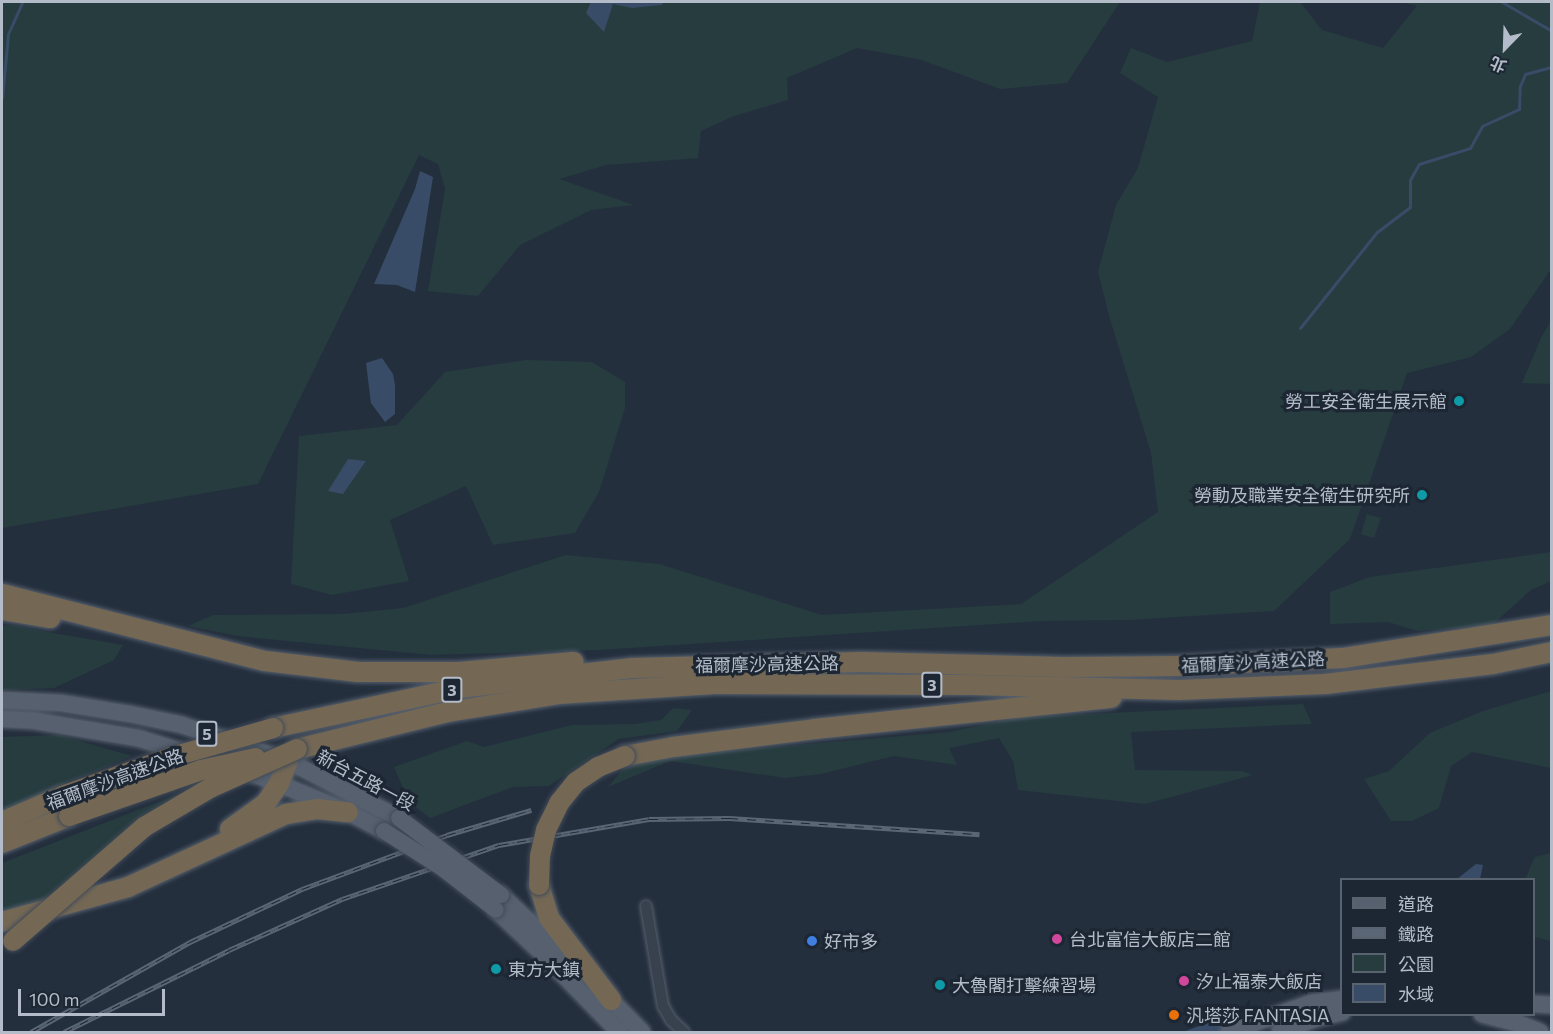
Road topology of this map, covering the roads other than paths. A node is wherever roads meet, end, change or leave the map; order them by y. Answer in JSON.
{"nodes":[{"id":1,"x":2,"y":594,"type":"edge"},
{"id":2,"x":2,"y":610,"type":"edge"},
{"id":3,"x":1551,"y":625,"type":"edge"},
{"id":4,"x":223,"y":651,"type":"junction"},
{"id":5,"x":1551,"y":652,"type":"edge"},
{"id":6,"x":633,"y":668,"type":"junction"},
{"id":7,"x":1179,"y":690,"type":"junction"},
{"id":8,"x":2,"y":700,"type":"edge"},
{"id":9,"x":2,"y":719,"type":"edge"},
{"id":10,"x":300,"y":752,"type":"junction"},
{"id":11,"x":279,"y":784,"type":"junction"},
{"id":12,"x":348,"y":812,"type":"junction"},
{"id":13,"x":2,"y":822,"type":"edge"},
{"id":14,"x":2,"y":843,"type":"edge"},
{"id":15,"x":191,"y":856,"type":"junction"},
{"id":16,"x":499,"y":902,"type":"junction"},
{"id":17,"x":646,"y":906,"type":"dead end"},
{"id":18,"x":2,"y":922,"type":"edge"},
{"id":19,"x":7,"y":945,"type":"edge"},
{"id":20,"x":1340,"y":999,"type":"edge"},
{"id":21,"x":611,"y":1000,"type":"junction"},
{"id":22,"x":1535,"y":1004,"type":"edge"},
{"id":23,"x":1551,"y":1005,"type":"edge"},
{"id":24,"x":1340,"y":1012,"type":"edge"},
{"id":25,"x":1279,"y":1014,"type":"junction"},
{"id":26,"x":1490,"y":1016,"type":"edge"},
{"id":27,"x":1283,"y":1031,"type":"edge"},
{"id":28,"x":619,"y":1032,"type":"edge"},
{"id":29,"x":642,"y":1032,"type":"edge"},
{"id":30,"x":684,"y":1032,"type":"edge"},
{"id":31,"x":1229,"y":1032,"type":"edge"},
{"id":32,"x":1540,"y":1032,"type":"edge"}],
"edges":[{"from":1,"to":4,"type":"highway"},
{"from":2,"to":4,"type":"highway"},
{"from":3,"to":6,"type":"highway","name":"福爾摩沙高速公路","number":"3"},
{"from":4,"to":6,"type":"highway"},
{"from":5,"to":7,"type":"highway","name":"福爾摩沙高速公路","number":"3"},
{"from":6,"to":13,"type":"highway","name":"福爾摩沙高速公路","number":"3","bridge":true},
{"from":7,"to":10,"type":"highway","name":"福爾摩沙高速公路","number":"3"},
{"from":7,"to":21,"type":"highway","bridge":true},
{"from":8,"to":10,"type":"main road","name":"新台五路一段","number":"5"},
{"from":9,"to":11,"type":"main road","name":"新台五路一段","number":"5"},
{"from":10,"to":11,"type":"highway"},
{"from":10,"to":14,"type":"highway","name":"福爾摩沙高速公路","number":"3","bridge":true},
{"from":10,"to":16,"type":"main road","name":"新台五路一段","number":"5","bridge":true},
{"from":10,"to":19,"type":"highway","bridge":true},
{"from":11,"to":12,"type":"main road","name":"新台五路一段","number":"5"},
{"from":11,"to":15,"type":"highway"},
{"from":12,"to":15,"type":"highway"},
{"from":12,"to":16,"type":"main road","name":"新台五路一段","number":"5","bridge":true},
{"from":15,"to":18,"type":"highway"},
{"from":16,"to":21,"type":"main road","name":"新台五路一段","number":"5"},
{"from":16,"to":28,"type":"main road","name":"新台五路一段","number":"5"},
{"from":17,"to":30,"type":"street"},
{"from":20,"to":25,"type":"main road"},
{"from":21,"to":29,"type":"main road","name":"新台五路一段","number":"5"},
{"from":22,"to":23,"type":"main road"},
{"from":24,"to":27,"type":"main road"},
{"from":25,"to":27,"type":"street"},
{"from":25,"to":31,"type":"main road"},
{"from":26,"to":32,"type":"main road"}]}
